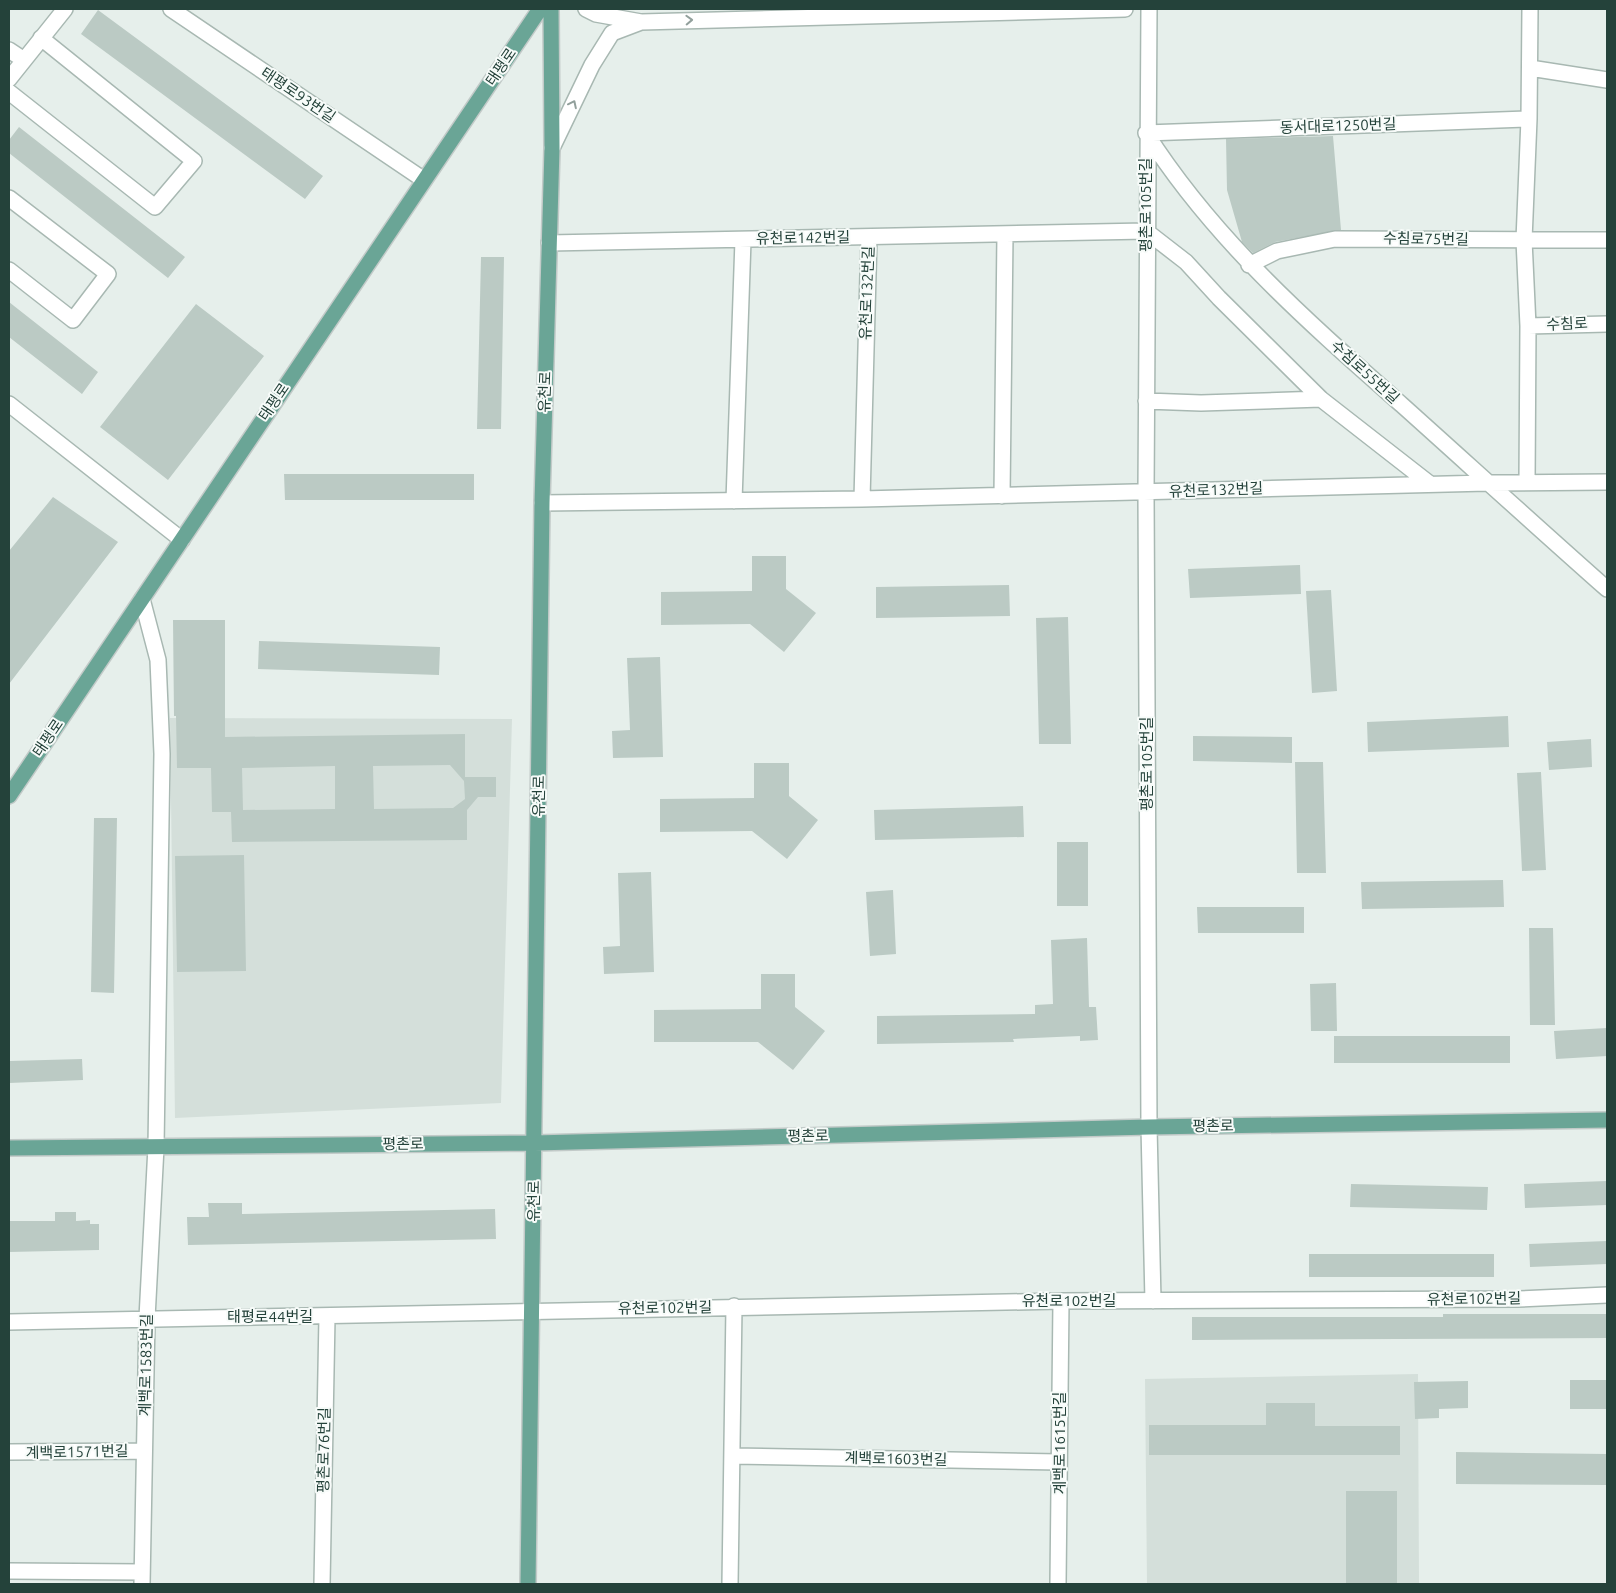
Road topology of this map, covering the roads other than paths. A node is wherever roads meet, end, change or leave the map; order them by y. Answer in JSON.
{"nodes":[{"id":1,"x":65,"y":9,"type":"edge"},
{"id":2,"x":172,"y":9,"type":"edge"},
{"id":3,"x":540,"y":9,"type":"edge"},
{"id":4,"x":551,"y":9,"type":"edge"},
{"id":5,"x":586,"y":9,"type":"edge"},
{"id":6,"x":1125,"y":9,"type":"edge"},
{"id":7,"x":1148,"y":9,"type":"edge"},
{"id":8,"x":1530,"y":9,"type":"edge"},
{"id":9,"x":641,"y":22,"type":"junction"},
{"id":10,"x":41,"y":38,"type":"junction"},
{"id":11,"x":9,"y":50,"type":"edge"},
{"id":12,"x":24,"y":60,"type":"junction"},
{"id":13,"x":1530,"y":68,"type":"junction"},
{"id":14,"x":9,"y":79,"type":"edge"},
{"id":15,"x":1607,"y":80,"type":"edge"},
{"id":16,"x":9,"y":92,"type":"edge"},
{"id":17,"x":1529,"y":119,"type":"junction"},
{"id":18,"x":1146,"y":133,"type":"junction"},
{"id":19,"x":552,"y":148,"type":"junction"},
{"id":20,"x":424,"y":180,"type":"junction"},
{"id":21,"x":9,"y":198,"type":"edge"},
{"id":22,"x":1146,"y":231,"type":"junction"},
{"id":23,"x":1005,"y":234,"type":"junction"},
{"id":24,"x":869,"y":237,"type":"junction"},
{"id":25,"x":743,"y":240,"type":"junction"},
{"id":26,"x":1524,"y":240,"type":"junction"},
{"id":27,"x":1607,"y":240,"type":"edge"},
{"id":28,"x":549,"y":243,"type":"junction"},
{"id":29,"x":1249,"y":264,"type":"junction"},
{"id":30,"x":9,"y":270,"type":"edge"},
{"id":31,"x":1607,"y":324,"type":"edge"},
{"id":32,"x":1528,"y":326,"type":"junction"},
{"id":33,"x":1321,"y":399,"type":"junction"},
{"id":34,"x":1146,"y":401,"type":"junction"},
{"id":35,"x":9,"y":404,"type":"edge"},
{"id":36,"x":1527,"y":482,"type":"junction"},
{"id":37,"x":1607,"y":482,"type":"edge"},
{"id":38,"x":1487,"y":483,"type":"junction"},
{"id":39,"x":1430,"y":484,"type":"junction"},
{"id":40,"x":1146,"y":492,"type":"junction"},
{"id":41,"x":1002,"y":496,"type":"junction"},
{"id":42,"x":862,"y":500,"type":"junction"},
{"id":43,"x":734,"y":501,"type":"junction"},
{"id":44,"x":542,"y":503,"type":"junction"},
{"id":45,"x":182,"y":540,"type":"junction"},
{"id":46,"x":1607,"y":589,"type":"edge"},
{"id":47,"x":142,"y":599,"type":"junction"},
{"id":48,"x":9,"y":796,"type":"edge"},
{"id":49,"x":1607,"y":1120,"type":"edge"},
{"id":50,"x":1149,"y":1127,"type":"junction"},
{"id":51,"x":535,"y":1143,"type":"junction"},
{"id":52,"x":156,"y":1147,"type":"junction"},
{"id":53,"x":9,"y":1148,"type":"edge"},
{"id":54,"x":1607,"y":1296,"type":"edge"},
{"id":55,"x":1061,"y":1301,"type":"junction"},
{"id":56,"x":1153,"y":1301,"type":"junction"},
{"id":57,"x":734,"y":1306,"type":"junction"},
{"id":58,"x":532,"y":1310,"type":"junction"},
{"id":59,"x":327,"y":1316,"type":"junction"},
{"id":60,"x":147,"y":1318,"type":"junction"},
{"id":61,"x":9,"y":1322,"type":"edge"},
{"id":62,"x":144,"y":1451,"type":"junction"},
{"id":63,"x":9,"y":1452,"type":"edge"},
{"id":64,"x":732,"y":1456,"type":"junction"},
{"id":65,"x":1059,"y":1462,"type":"junction"},
{"id":66,"x":9,"y":1570,"type":"edge"},
{"id":67,"x":142,"y":1578,"type":"edge"},
{"id":68,"x":322,"y":1584,"type":"edge"},
{"id":69,"x":528,"y":1584,"type":"edge"},
{"id":70,"x":730,"y":1584,"type":"edge"},
{"id":71,"x":1058,"y":1584,"type":"edge"}],
"edges":[{"from":1,"to":10,"type":"street"},
{"from":2,"to":20,"type":"street","name":"태평로93번길"},
{"from":3,"to":20,"type":"main road","name":"태평로"},
{"from":4,"to":19,"type":"main road","name":"유천로"},
{"from":5,"to":9,"type":"street"},
{"from":9,"to":6,"type":"street","one_way":true},
{"from":7,"to":18,"type":"street","name":"평촌로105번길"},
{"from":8,"to":13,"type":"street"},
{"from":19,"to":9,"type":"street","one_way":true},
{"from":10,"to":12,"type":"street"},
{"from":10,"to":16,"type":"street"},
{"from":11,"to":12,"type":"street"},
{"from":12,"to":14,"type":"street"},
{"from":13,"to":15,"type":"street"},
{"from":13,"to":17,"type":"street"},
{"from":17,"to":18,"type":"street","name":"동서대로1250번길"},
{"from":17,"to":26,"type":"street"},
{"from":18,"to":22,"type":"street","name":"평촌로105번길"},
{"from":18,"to":29,"type":"street","name":"수침로55번길"},
{"from":19,"to":28,"type":"main road","name":"유천로"},
{"from":20,"to":45,"type":"main road","name":"태평로"},
{"from":21,"to":30,"type":"street"},
{"from":22,"to":23,"type":"street","name":"유천로142번길"},
{"from":22,"to":33,"type":"street"},
{"from":22,"to":34,"type":"street","name":"평촌로105번길"},
{"from":23,"to":24,"type":"street","name":"유천로142번길"},
{"from":23,"to":41,"type":"street"},
{"from":24,"to":25,"type":"street","name":"유천로142번길"},
{"from":24,"to":42,"type":"street","name":"유천로132번길"},
{"from":25,"to":28,"type":"street","name":"유천로142번길"},
{"from":25,"to":43,"type":"street"},
{"from":26,"to":27,"type":"street","name":"수침로75번길"},
{"from":26,"to":29,"type":"street","name":"수침로75번길"},
{"from":26,"to":32,"type":"street"},
{"from":28,"to":44,"type":"main road","name":"유천로"},
{"from":29,"to":38,"type":"street","name":"수침로55번길"},
{"from":31,"to":32,"type":"street","name":"수침로"},
{"from":32,"to":36,"type":"street"},
{"from":33,"to":34,"type":"street"},
{"from":33,"to":39,"type":"street"},
{"from":34,"to":40,"type":"street","name":"평촌로105번길"},
{"from":35,"to":45,"type":"street"},
{"from":36,"to":37,"type":"street","name":"유천로132번길"},
{"from":36,"to":38,"type":"street","name":"유천로132번길"},
{"from":38,"to":39,"type":"street","name":"유천로132번길"},
{"from":38,"to":46,"type":"street","name":"수침로55번길"},
{"from":39,"to":40,"type":"street","name":"유천로132번길"},
{"from":40,"to":41,"type":"street","name":"유천로132번길"},
{"from":40,"to":50,"type":"street","name":"평촌로105번길"},
{"from":41,"to":42,"type":"street","name":"유천로132번길"},
{"from":42,"to":43,"type":"street","name":"유천로132번길"},
{"from":43,"to":44,"type":"street","name":"유천로132번길"},
{"from":44,"to":51,"type":"main road","name":"유천로"},
{"from":45,"to":47,"type":"main road","name":"태평로"},
{"from":47,"to":48,"type":"main road","name":"태평로"},
{"from":47,"to":52,"type":"street","name":"계백로1583번길"},
{"from":49,"to":50,"type":"main road","name":"평촌로"},
{"from":50,"to":51,"type":"main road","name":"평촌로"},
{"from":50,"to":56,"type":"street","name":"평촌로105번길"},
{"from":51,"to":52,"type":"main road","name":"평촌로"},
{"from":51,"to":58,"type":"main road","name":"유천로"},
{"from":52,"to":53,"type":"main road","name":"평촌로"},
{"from":52,"to":60,"type":"street","name":"계백로1583번길"},
{"from":54,"to":56,"type":"street","name":"유천로102번길"},
{"from":55,"to":56,"type":"street","name":"유천로102번길"},
{"from":55,"to":57,"type":"street","name":"유천로102번길"},
{"from":55,"to":65,"type":"street","name":"계백로1615번길"},
{"from":57,"to":58,"type":"street","name":"유천로102번길"},
{"from":57,"to":64,"type":"street"},
{"from":58,"to":59,"type":"street","name":"태평로44번길"},
{"from":58,"to":69,"type":"main road","name":"유천로"},
{"from":59,"to":60,"type":"street","name":"태평로44번길"},
{"from":59,"to":68,"type":"street","name":"평촌로76번길"},
{"from":60,"to":61,"type":"street","name":"태평로44번길"},
{"from":60,"to":62,"type":"street","name":"계백로1583번길"},
{"from":62,"to":63,"type":"street","name":"계백로1571번길"},
{"from":62,"to":67,"type":"street","name":"계백로1583번길"},
{"from":64,"to":65,"type":"street","name":"계백로1603번길"},
{"from":64,"to":70,"type":"street"},
{"from":65,"to":71,"type":"street","name":"계백로1615번길"},
{"from":66,"to":67,"type":"street"}]}
